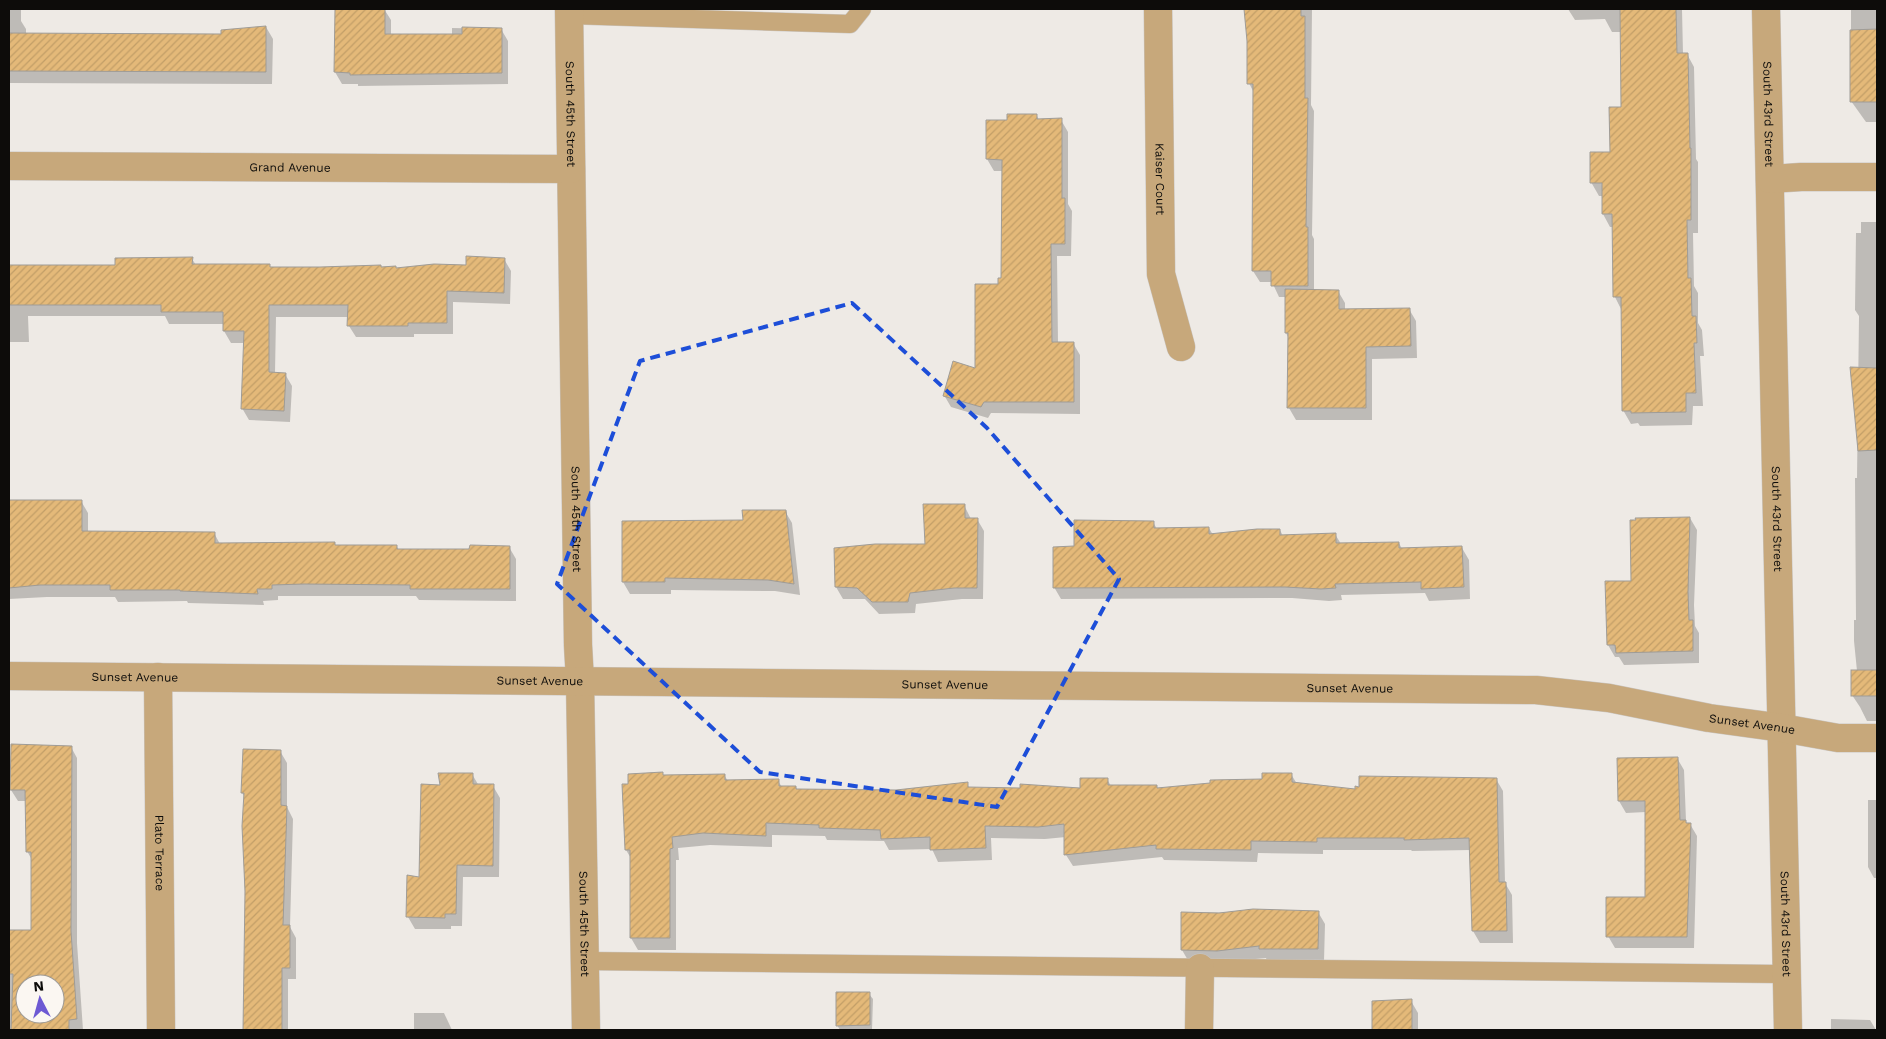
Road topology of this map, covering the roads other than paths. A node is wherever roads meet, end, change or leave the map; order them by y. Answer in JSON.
{"nodes":[{"id":1,"x":862,"y":9,"type":"edge"},
{"id":2,"x":1158,"y":9,"type":"edge"},
{"id":3,"x":1766,"y":9,"type":"edge"},
{"id":4,"x":569,"y":12,"type":"edge"},
{"id":5,"x":9,"y":166,"type":"edge"},
{"id":6,"x":571,"y":169,"type":"junction"},
{"id":7,"x":1877,"y":177,"type":"edge"},
{"id":8,"x":1770,"y":179,"type":"junction"},
{"id":9,"x":1180,"y":347,"type":"dead end"},
{"id":10,"x":9,"y":676,"type":"edge"},
{"id":11,"x":158,"y":677,"type":"junction"},
{"id":12,"x":580,"y":681,"type":"junction"},
{"id":13,"x":1782,"y":728,"type":"junction"},
{"id":14,"x":1877,"y":738,"type":"edge"},
{"id":15,"x":585,"y":961,"type":"junction"},
{"id":16,"x":1200,"y":968,"type":"junction"},
{"id":17,"x":1787,"y":974,"type":"junction"},
{"id":18,"x":161,"y":1030,"type":"edge"},
{"id":19,"x":586,"y":1030,"type":"edge"},
{"id":20,"x":1199,"y":1030,"type":"edge"},
{"id":21,"x":1788,"y":1030,"type":"edge"}],
"edges":[{"from":1,"to":4,"type":"lane"},
{"from":2,"to":9,"type":"street","name":"Kaiser Court"},
{"from":3,"to":8,"type":"street","name":"South 43rd Street"},
{"from":4,"to":6,"type":"street","name":"South 45th Street"},
{"from":5,"to":6,"type":"street","name":"Grand Avenue"},
{"from":6,"to":12,"type":"street","name":"South 45th Street"},
{"from":7,"to":8,"type":"street"},
{"from":8,"to":13,"type":"street","name":"South 43rd Street"},
{"from":10,"to":11,"type":"street","name":"Sunset Avenue"},
{"from":11,"to":12,"type":"street","name":"Sunset Avenue"},
{"from":11,"to":18,"type":"street","name":"Plato Terrace"},
{"from":12,"to":13,"type":"street","name":"Sunset Avenue"},
{"from":12,"to":15,"type":"street","name":"South 45th Street"},
{"from":13,"to":14,"type":"street","name":"Sunset Avenue"},
{"from":13,"to":17,"type":"street","name":"South 43rd Street"},
{"from":15,"to":16,"type":"lane"},
{"from":15,"to":19,"type":"street","name":"South 45th Street"},
{"from":16,"to":17,"type":"lane"},
{"from":16,"to":20,"type":"street"},
{"from":17,"to":21,"type":"street","name":"South 43rd Street"}]}
